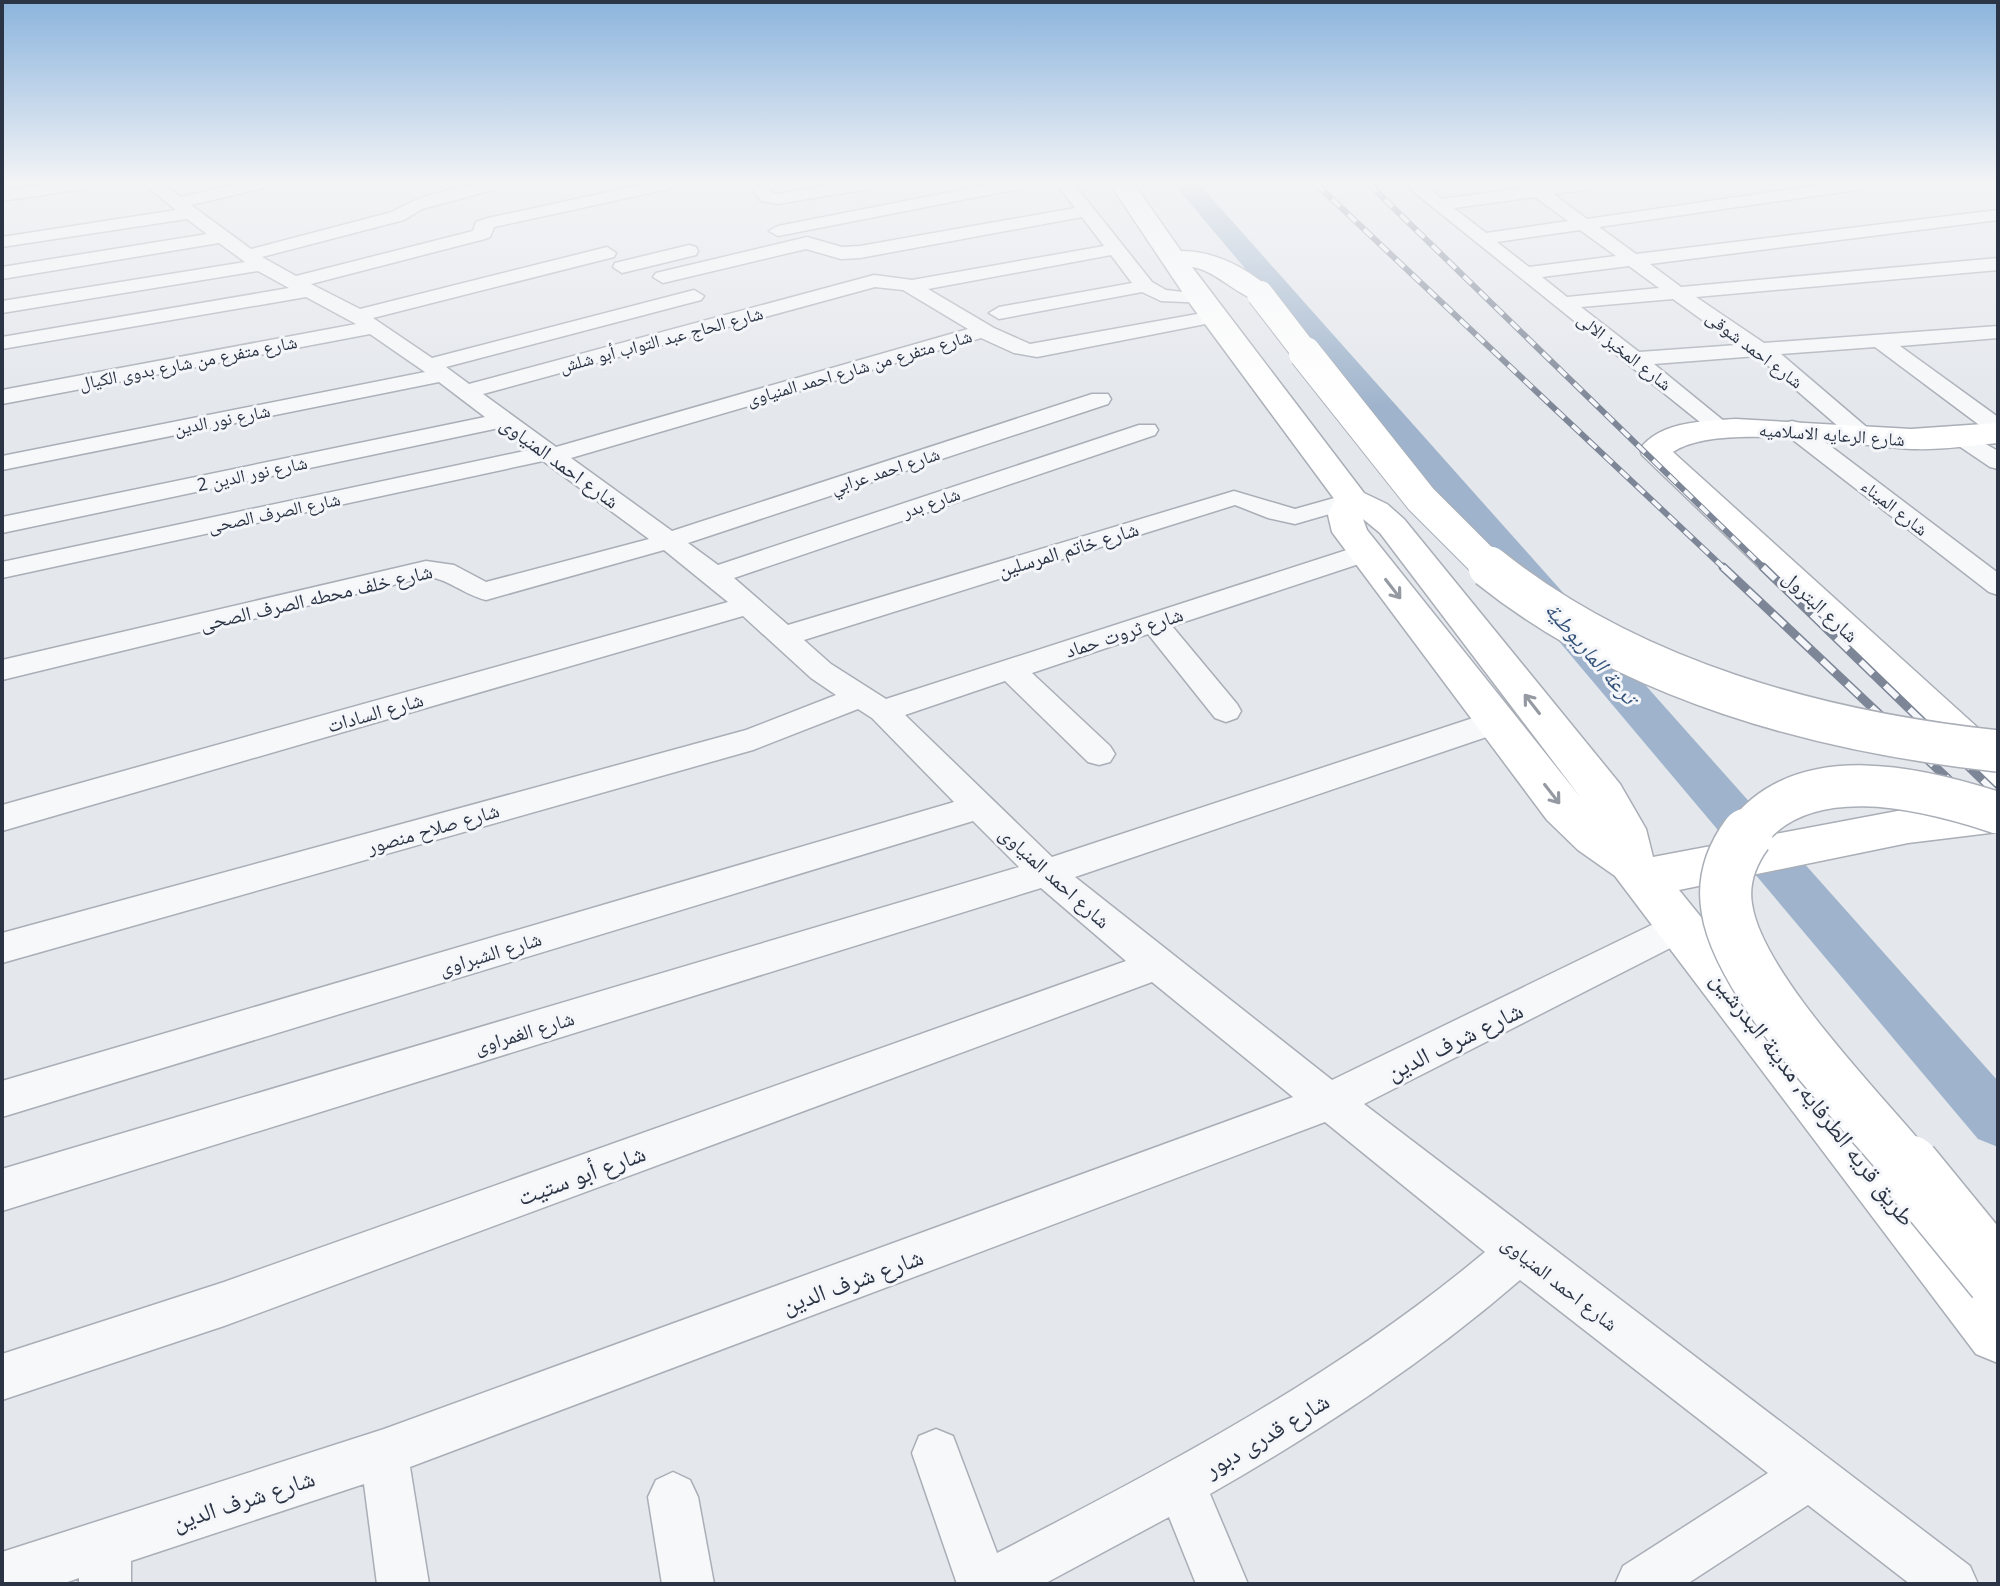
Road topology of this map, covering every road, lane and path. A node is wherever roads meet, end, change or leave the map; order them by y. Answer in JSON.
{"nodes":[{"id":1,"x":174,"y":258,"type":"edge"},
{"id":2,"x":217,"y":258,"type":"edge"},
{"id":3,"x":253,"y":258,"type":"edge"},
{"id":4,"x":399,"y":258,"type":"edge"},
{"id":5,"x":598,"y":258,"type":"edge"},
{"id":6,"x":613,"y":258,"type":"edge"},
{"id":7,"x":743,"y":258,"type":"edge"},
{"id":8,"x":1066,"y":258,"type":"edge"},
{"id":9,"x":1123,"y":258,"type":"edge"},
{"id":10,"x":1193,"y":258,"type":"edge"},
{"id":11,"x":1193,"y":258,"type":"edge"},
{"id":12,"x":1508,"y":258,"type":"edge"},
{"id":13,"x":1633,"y":258,"type":"edge"},
{"id":14,"x":1652,"y":258,"type":"edge"},
{"id":15,"x":1175,"y":259,"type":"joint"},
{"id":16,"x":1636,"y":260,"type":"junction"},
{"id":17,"x":1998,"y":264,"type":"edge"},
{"id":18,"x":2,"y":273,"type":"edge"},
{"id":19,"x":1527,"y":273,"type":"junction"},
{"id":20,"x":663,"y":277,"type":"junction"},
{"id":21,"x":302,"y":286,"type":"junction"},
{"id":22,"x":910,"y":286,"type":"junction"},
{"id":23,"x":1145,"y":286,"type":"junction"},
{"id":24,"x":1680,"y":293,"type":"junction"},
{"id":25,"x":694,"y":296,"type":"junction"},
{"id":26,"x":1563,"y":303,"type":"junction"},
{"id":27,"x":2,"y":307,"type":"edge"},
{"id":28,"x":1208,"y":308,"type":"junction"},
{"id":29,"x":730,"y":319,"type":"junction"},
{"id":30,"x":366,"y":321,"type":"junction"},
{"id":31,"x":992,"y":322,"type":"junction"},
{"id":32,"x":1998,"y":332,"type":"edge"},
{"id":33,"x":1880,"y":341,"type":"junction"},
{"id":34,"x":2,"y":343,"type":"edge"},
{"id":35,"x":1759,"y":348,"type":"junction"},
{"id":36,"x":1635,"y":359,"type":"junction"},
{"id":37,"x":446,"y":377,"type":"junction"},
{"id":38,"x":2,"y":397,"type":"edge"},
{"id":39,"x":1100,"y":399,"type":"dead end"},
{"id":40,"x":503,"y":420,"type":"junction"},
{"id":41,"x":1792,"y":428,"type":"junction"},
{"id":42,"x":1147,"y":430,"type":"dead end"},
{"id":43,"x":1724,"y":430,"type":"junction"},
{"id":44,"x":1998,"y":430,"type":"edge"},
{"id":45,"x":1862,"y":435,"type":"junction"},
{"id":46,"x":1961,"y":437,"type":"junction"},
{"id":47,"x":1666,"y":440,"type":"joint"},
{"id":48,"x":549,"y":455,"type":"junction"},
{"id":49,"x":1998,"y":462,"type":"edge"},
{"id":50,"x":2,"y":463,"type":"edge"},
{"id":51,"x":1352,"y":500,"type":"junction"},
{"id":52,"x":2,"y":525,"type":"edge"},
{"id":53,"x":669,"y":541,"type":"junction"},
{"id":54,"x":1365,"y":553,"type":"junction"},
{"id":55,"x":2,"y":570,"type":"edge"},
{"id":56,"x":715,"y":575,"type":"junction"},
{"id":57,"x":1998,"y":586,"type":"edge"},
{"id":58,"x":749,"y":605,"type":"junction"},
{"id":59,"x":1154,"y":622,"type":"junction"},
{"id":60,"x":784,"y":636,"type":"junction"},
{"id":61,"x":1010,"y":669,"type":"junction"},
{"id":62,"x":2,"y":670,"type":"edge"},
{"id":63,"x":871,"y":704,"type":"junction"},
{"id":64,"x":1226,"y":711,"type":"dead end"},
{"id":65,"x":1496,"y":722,"type":"junction"},
{"id":66,"x":1099,"y":754,"type":"dead end"},
{"id":67,"x":1997,"y":780,"type":"edge"},
{"id":68,"x":979,"y":807,"type":"junction"},
{"id":69,"x":2,"y":818,"type":"edge"},
{"id":70,"x":1637,"y":870,"type":"junction"},
{"id":71,"x":1046,"y":873,"type":"junction"},
{"id":72,"x":1680,"y":927,"type":"junction"},
{"id":73,"x":2,"y":948,"type":"edge"},
{"id":74,"x":1157,"y":965,"type":"junction"},
{"id":75,"x":2,"y":1099,"type":"edge"},
{"id":76,"x":1330,"y":1101,"type":"junction"},
{"id":77,"x":2,"y":1190,"type":"edge"},
{"id":78,"x":1519,"y":1252,"type":"junction"},
{"id":79,"x":1998,"y":1277,"type":"edge"},
{"id":80,"x":1998,"y":1332,"type":"edge"},
{"id":81,"x":2,"y":1377,"type":"edge"},
{"id":82,"x":384,"y":1453,"type":"junction"},
{"id":83,"x":936,"y":1453,"type":"dead end"},
{"id":84,"x":1808,"y":1476,"type":"junction"},
{"id":85,"x":1181,"y":1484,"type":"junction"},
{"id":86,"x":673,"y":1497,"type":"dead end"},
{"id":87,"x":106,"y":1564,"type":"edge"},
{"id":88,"x":2,"y":1578,"type":"edge"},
{"id":89,"x":403,"y":1584,"type":"edge"},
{"id":90,"x":688,"y":1584,"type":"edge"},
{"id":91,"x":983,"y":1584,"type":"edge"},
{"id":92,"x":992,"y":1584,"type":"edge"},
{"id":93,"x":1222,"y":1584,"type":"edge"},
{"id":94,"x":1641,"y":1584,"type":"edge"},
{"id":95,"x":1952,"y":1584,"type":"edge"}],
"edges":[{"from":1,"to":18,"type":"street"},
{"from":2,"to":27,"type":"street"},
{"from":3,"to":21,"type":"street","name":"شارع احمد المنياوى"},
{"from":4,"to":21,"type":"street"},
{"from":5,"to":30,"type":"street","name":"شارع متفرع من شارع بدوى الكيال"},
{"from":6,"to":20,"type":"street"},
{"from":7,"to":20,"type":"street"},
{"from":8,"to":22,"type":"street"},
{"from":9,"to":23,"type":"street"},
{"from":10,"to":15,"type":"main road","bridge":true},
{"from":11,"to":67,"type":"main road","bridge":true},
{"from":12,"to":19,"type":"street","name":"شارع المخبز الالى"},
{"from":13,"to":16,"type":"street","name":"شارع احمد شوقى"},
{"from":14,"to":16,"type":"street"},
{"from":15,"to":28,"type":"main road","name":"طريق قريه الطرفايه, مدينة البدرشين"},
{"from":16,"to":19,"type":"street"},
{"from":16,"to":24,"type":"street","name":"شارع احمد شوقى"},
{"from":17,"to":24,"type":"street"},
{"from":19,"to":26,"type":"street","name":"شارع المخبز الالى"},
{"from":20,"to":25,"type":"street"},
{"from":21,"to":30,"type":"street","name":"شارع احمد المنياوى"},
{"from":21,"to":34,"type":"street"},
{"from":22,"to":29,"type":"street","name":"شارع الحاج عبد التواب أبو شلش"},
{"from":22,"to":31,"type":"street","name":"شارع الحاج عبد التواب أبو شلش"},
{"from":23,"to":28,"type":"street"},
{"from":23,"to":31,"type":"street"},
{"from":24,"to":26,"type":"street"},
{"from":24,"to":35,"type":"street","name":"شارع احمد شوقى"},
{"from":25,"to":29,"type":"street"},
{"from":25,"to":37,"type":"street"},
{"from":26,"to":36,"type":"street","name":"شارع المخبز الالى"},
{"from":28,"to":31,"type":"street","name":"شارع متفرع من شارع احمد المنياوى"},
{"from":28,"to":51,"type":"main road","name":"طريق قريه الطرفايه, مدينة البدرشين"},
{"from":29,"to":37,"type":"street","name":"شارع الحاج عبد التواب أبو شلش"},
{"from":30,"to":37,"type":"street","name":"شارع احمد المنياوى"},
{"from":30,"to":38,"type":"street","name":"شارع متفرع من شارع بدوى الكيال"},
{"from":31,"to":48,"type":"street","name":"شارع متفرع من شارع احمد المنياوى"},
{"from":32,"to":33,"type":"street"},
{"from":33,"to":35,"type":"street"},
{"from":33,"to":44,"type":"street"},
{"from":35,"to":36,"type":"street"},
{"from":35,"to":45,"type":"street","name":"شارع احمد شوقى"},
{"from":36,"to":43,"type":"street","name":"شارع المخبز الالى"},
{"from":37,"to":40,"type":"street","name":"شارع احمد المنياوى"},
{"from":37,"to":50,"type":"street","name":"شارع نور الدين"},
{"from":39,"to":53,"type":"street","name":"شارع احمد عرابي"},
{"from":40,"to":48,"type":"street","name":"شارع احمد المنياوى"},
{"from":40,"to":52,"type":"street","name":"شارع نور الدين 2"},
{"from":41,"to":43,"type":"main road","name":"شارع الرعايه الاسلاميه"},
{"from":41,"to":45,"type":"main road","name":"شارع الرعايه الاسلاميه"},
{"from":41,"to":57,"type":"street","name":"شارع الميناء"},
{"from":42,"to":56,"type":"street","name":"شارع بدر"},
{"from":43,"to":47,"type":"main road","name":"شارع الرعايه الاسلاميه"},
{"from":44,"to":46,"type":"main road","name":"شارع الرعايه الاسلاميه"},
{"from":45,"to":46,"type":"main road","name":"شارع الرعايه الاسلاميه"},
{"from":46,"to":49,"type":"street"},
{"from":47,"to":67,"type":"main road","name":"شارع البترول"},
{"from":48,"to":53,"type":"street","name":"شارع احمد المنياوى"},
{"from":48,"to":55,"type":"street","name":"شارع الصرف الصحى"},
{"from":51,"to":54,"type":"main road","name":"طريق قريه الطرفايه, مدينة البدرشين"},
{"from":51,"to":60,"type":"street","name":"شارع خاتم المرسلين"},
{"from":70,"to":51,"type":"main road","name":"طريق قريه الطرفايه, مدينة البدرشين","one_way":true},
{"from":53,"to":56,"type":"street","name":"شارع احمد المنياوى"},
{"from":53,"to":62,"type":"street","name":"شارع خلف محطه الصرف الصحى"},
{"from":54,"to":59,"type":"street","name":"شارع ثروت حماد"},
{"from":54,"to":65,"type":"main road","name":"طريق قريه الطرفايه, مدينة البدرشين","one_way":true},
{"from":56,"to":58,"type":"street","name":"شارع احمد المنياوى"},
{"from":58,"to":60,"type":"street","name":"شارع احمد المنياوى"},
{"from":58,"to":69,"type":"street","name":"شارع السادات"},
{"from":59,"to":61,"type":"street","name":"شارع ثروت حماد"},
{"from":59,"to":64,"type":"street"},
{"from":60,"to":63,"type":"street","name":"شارع احمد المنياوى"},
{"from":61,"to":63,"type":"street","name":"شارع ثروت حماد"},
{"from":61,"to":66,"type":"street"},
{"from":63,"to":68,"type":"street","name":"شارع احمد المنياوى"},
{"from":63,"to":73,"type":"street","name":"شارع صلاح منصور"},
{"from":65,"to":70,"type":"main road","name":"طريق قريه الطرفايه, مدينة البدرشين","one_way":true},
{"from":65,"to":71,"type":"street","name":"شارع الغمراوى"},
{"from":67,"to":70,"type":"main road"},
{"from":67,"to":79,"type":"main road","bridge":true},
{"from":68,"to":71,"type":"street","name":"شارع احمد المنياوى"},
{"from":68,"to":75,"type":"street","name":"شارع الشبراوى"},
{"from":70,"to":72,"type":"main road","name":"طريق قريه الطرفايه, مدينة البدرشين"},
{"from":71,"to":74,"type":"street","name":"شارع احمد المنياوى"},
{"from":71,"to":77,"type":"street","name":"شارع الغمراوى"},
{"from":72,"to":76,"type":"street","name":"شارع شرف الدين"},
{"from":72,"to":80,"type":"main road","name":"طريق قريه الطرفايه, مدينة البدرشين"},
{"from":74,"to":76,"type":"street","name":"شارع احمد المنياوى"},
{"from":74,"to":81,"type":"street","name":"شارع أبو ستيت"},
{"from":76,"to":78,"type":"street","name":"شارع احمد المنياوى"},
{"from":76,"to":82,"type":"street","name":"شارع شرف الدين"},
{"from":78,"to":84,"type":"street","name":"شارع احمد المنياوى"},
{"from":78,"to":85,"type":"street","name":"شارع قدرى دبور"},
{"from":82,"to":87,"type":"street","name":"شارع شرف الدين"},
{"from":82,"to":89,"type":"street"},
{"from":83,"to":91,"type":"street"},
{"from":84,"to":94,"type":"street"},
{"from":84,"to":95,"type":"street","name":"شارع احمد المنياوى"},
{"from":85,"to":92,"type":"street","name":"شارع قدرى دبور"},
{"from":85,"to":93,"type":"street"},
{"from":86,"to":90,"type":"street"},
{"from":87,"to":88,"type":"street","name":"شارع شرف الدين"}]}
